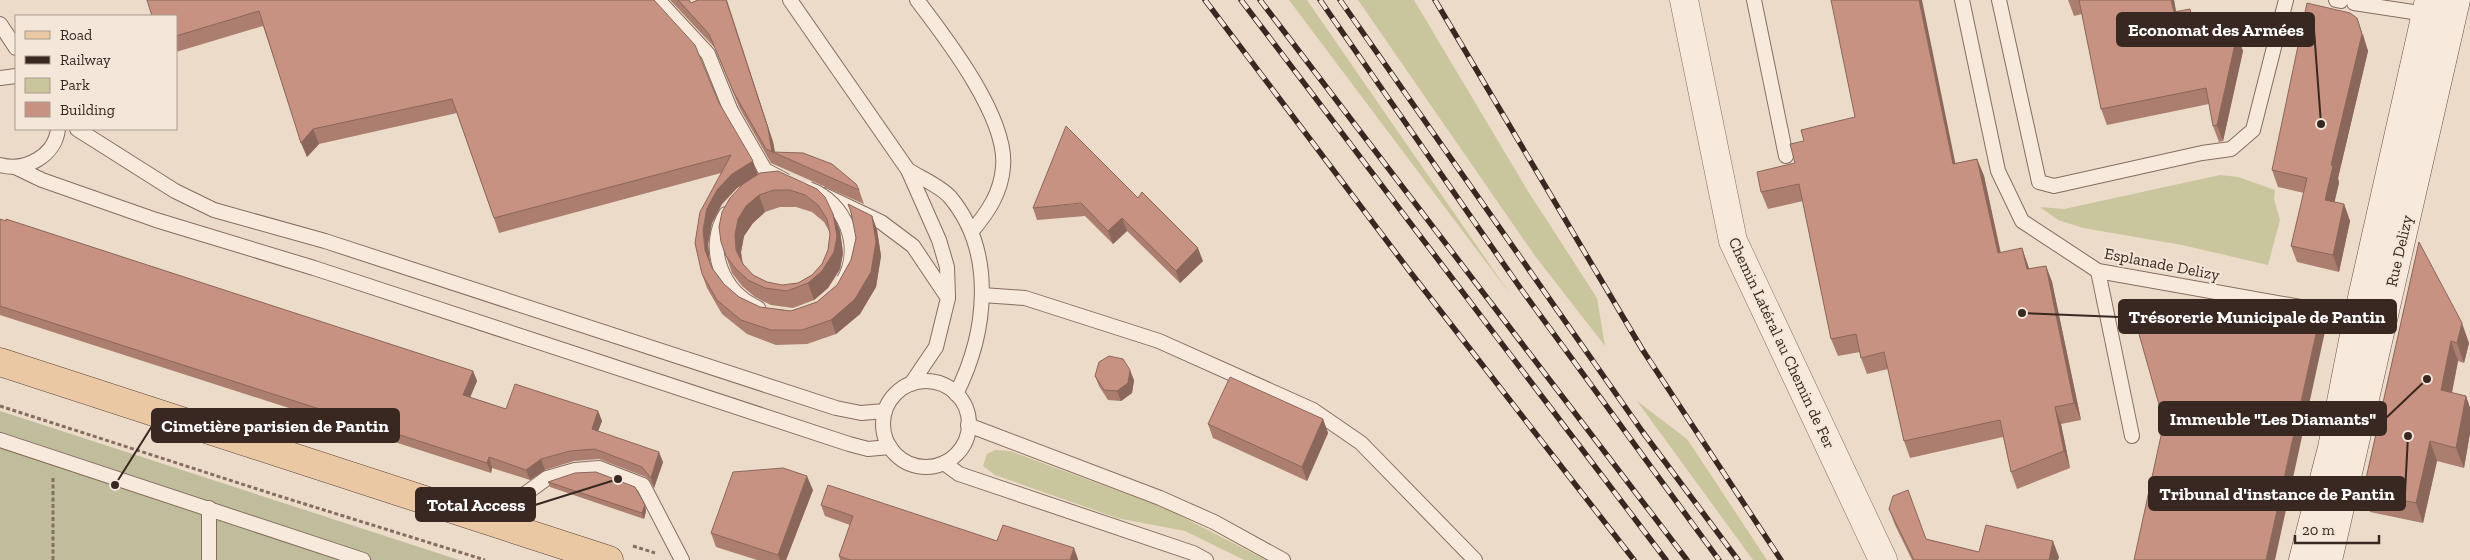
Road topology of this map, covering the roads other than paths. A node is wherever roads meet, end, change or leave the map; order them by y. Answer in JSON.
{"nodes":[{"id":1,"x":658,"y":0,"type":"edge"},
{"id":2,"x":790,"y":0,"type":"edge"},
{"id":3,"x":917,"y":0,"type":"edge"},
{"id":4,"x":1684,"y":0,"type":"edge"},
{"id":5,"x":1754,"y":0,"type":"edge"},
{"id":6,"x":1962,"y":0,"type":"edge"},
{"id":7,"x":1999,"y":0,"type":"edge"},
{"id":8,"x":2286,"y":0,"type":"edge"},
{"id":9,"x":2456,"y":0,"type":"edge"},
{"id":10,"x":2344,"y":1,"type":"edge"},
{"id":11,"x":2428,"y":7,"type":"edge"},
{"id":12,"x":0,"y":24,"type":"edge"},
{"id":13,"x":15,"y":46,"type":"edge"},
{"id":14,"x":15,"y":76,"type":"edge"},
{"id":15,"x":0,"y":78,"type":"edge"},
{"id":16,"x":58,"y":130,"type":"edge"},
{"id":17,"x":79,"y":130,"type":"edge"},
{"id":18,"x":1786,"y":156,"type":"dead end"},
{"id":19,"x":0,"y":165,"type":"edge"},
{"id":20,"x":16,"y":167,"type":"junction"},
{"id":21,"x":908,"y":170,"type":"junction"},
{"id":22,"x":762,"y":182,"type":"edge"},
{"id":23,"x":734,"y":204,"type":"edge"},
{"id":24,"x":972,"y":231,"type":"junction"},
{"id":25,"x":2098,"y":271,"type":"junction"},
{"id":26,"x":835,"y":294,"type":"edge"},
{"id":27,"x":982,"y":295,"type":"junction"},
{"id":28,"x":948,"y":298,"type":"junction"},
{"id":29,"x":769,"y":313,"type":"edge"},
{"id":30,"x":2357,"y":320,"type":"junction"},
{"id":31,"x":0,"y":362,"type":"edge"},
{"id":32,"x":912,"y":384,"type":"junction"},
{"id":33,"x":956,"y":394,"type":"junction"},
{"id":34,"x":885,"y":411,"type":"junction"},
{"id":35,"x":968,"y":425,"type":"junction"},
{"id":36,"x":2132,"y":436,"type":"dead end"},
{"id":37,"x":0,"y":440,"type":"edge"},
{"id":38,"x":890,"y":448,"type":"junction"},
{"id":39,"x":2332,"y":448,"type":"junction"},
{"id":40,"x":944,"y":463,"type":"junction"},
{"id":41,"x":209,"y":508,"type":"junction"},
{"id":42,"x":461,"y":511,"type":"junction"},
{"id":43,"x":577,"y":555,"type":"edge"},
{"id":44,"x":209,"y":560,"type":"edge"},
{"id":45,"x":363,"y":560,"type":"edge"},
{"id":46,"x":610,"y":560,"type":"edge"},
{"id":47,"x":682,"y":560,"type":"edge"},
{"id":48,"x":1206,"y":560,"type":"edge"},
{"id":49,"x":1283,"y":560,"type":"edge"},
{"id":50,"x":1475,"y":560,"type":"edge"},
{"id":51,"x":1883,"y":560,"type":"edge"},
{"id":52,"x":2303,"y":560,"type":"edge"},
{"id":53,"x":2317,"y":560,"type":"edge"},
{"id":54,"x":2328,"y":560,"type":"edge"}],
"edges":[{"from":1,"to":26,"type":"lane","bridge":true},
{"from":2,"to":21,"type":"lane"},
{"from":3,"to":24,"type":"lane"},
{"from":4,"to":51,"type":"main road","name":"Chemin Latéral au Chemin de Fer"},
{"from":5,"to":18,"type":"lane"},
{"from":6,"to":25,"type":"lane","name":"Esplanade Delizy"},
{"from":7,"to":8,"type":"lane"},
{"from":9,"to":54,"type":"main road","name":"Rue Delizy"},
{"from":10,"to":11,"type":"lane"},
{"from":11,"to":30,"type":"main road","name":"Rue Delizy"},
{"from":12,"to":13,"type":"lane"},
{"from":14,"to":15,"type":"lane"},
{"from":16,"to":20,"type":"lane"},
{"from":17,"to":34,"type":"lane"},
{"from":19,"to":20,"type":"lane"},
{"from":20,"to":38,"type":"lane"},
{"from":21,"to":24,"type":"lane"},
{"from":21,"to":28,"type":"lane"},
{"from":22,"to":28,"type":"lane"},
{"from":23,"to":29,"type":"lane"},
{"from":24,"to":27,"type":"lane"},
{"from":25,"to":30,"type":"lane","name":"Esplanade Delizy"},
{"from":25,"to":36,"type":"lane"},
{"from":27,"to":33,"type":"lane"},
{"from":27,"to":50,"type":"lane"},
{"from":28,"to":32,"type":"lane"},
{"from":30,"to":39,"type":"main road","name":"Rue Delizy"},
{"from":31,"to":42,"type":"main road"},
{"from":32,"to":33,"type":"lane"},
{"from":32,"to":34,"type":"lane"},
{"from":33,"to":35,"type":"lane"},
{"from":34,"to":38,"type":"lane"},
{"from":35,"to":40,"type":"lane"},
{"from":35,"to":49,"type":"lane"},
{"from":37,"to":41,"type":"lane"},
{"from":38,"to":40,"type":"lane"},
{"from":39,"to":52,"type":"main road","name":"Rue Delizy"},
{"from":39,"to":53,"type":"main road","name":"Rue Delizy"},
{"from":40,"to":48,"type":"lane"},
{"from":41,"to":44,"type":"lane"},
{"from":41,"to":45,"type":"lane"},
{"from":42,"to":43,"type":"main road"},
{"from":42,"to":47,"type":"lane"},
{"from":43,"to":46,"type":"main road"}]}
